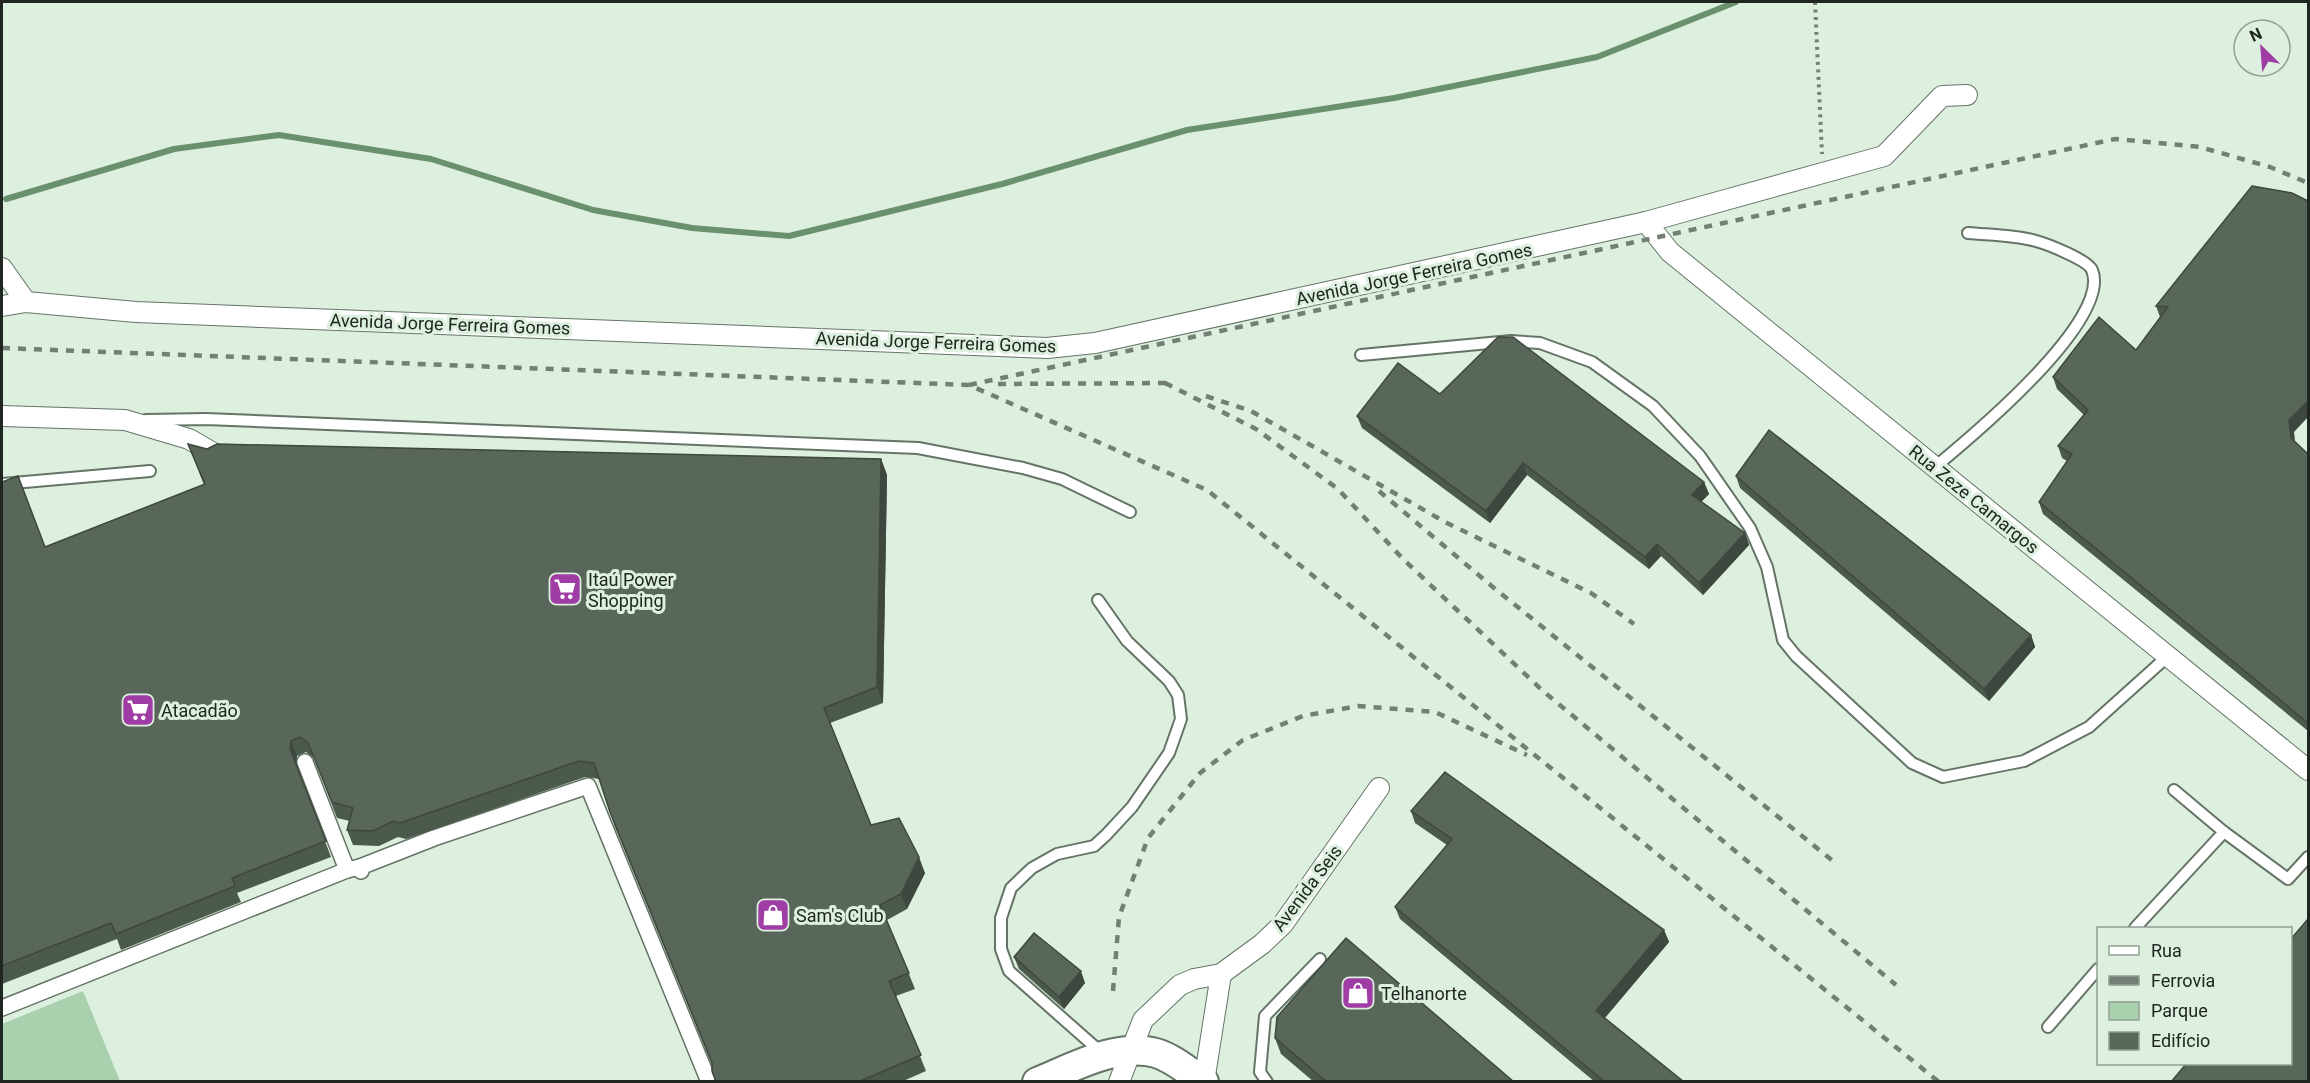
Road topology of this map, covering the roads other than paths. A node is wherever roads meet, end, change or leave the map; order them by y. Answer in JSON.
{"nodes":[{"id":1,"x":1967,"y":94,"type":"dead end"},
{"id":2,"x":1646,"y":222,"type":"junction"},
{"id":3,"x":1968,"y":233,"type":"dead end"},
{"id":4,"x":2,"y":268,"type":"edge"},
{"id":5,"x":26,"y":302,"type":"junction"},
{"id":6,"x":2,"y":306,"type":"edge"},
{"id":7,"x":1361,"y":355,"type":"dead end"},
{"id":8,"x":2,"y":416,"type":"edge"},
{"id":9,"x":43,"y":419,"type":"junction"},
{"id":10,"x":126,"y":420,"type":"junction"},
{"id":11,"x":2,"y":427,"type":"edge"},
{"id":12,"x":213,"y":453,"type":"edge"},
{"id":13,"x":1935,"y":467,"type":"junction"},
{"id":14,"x":150,"y":471,"type":"dead end"},
{"id":15,"x":2,"y":484,"type":"edge"},
{"id":16,"x":1130,"y":512,"type":"dead end"},
{"id":17,"x":1098,"y":600,"type":"dead end"},
{"id":18,"x":2168,"y":656,"type":"junction"},
{"id":19,"x":305,"y":762,"type":"edge"},
{"id":20,"x":2308,"y":770,"type":"edge"},
{"id":21,"x":1379,"y":788,"type":"dead end"},
{"id":22,"x":2174,"y":790,"type":"dead end"},
{"id":23,"x":2224,"y":832,"type":"junction"},
{"id":24,"x":2308,"y":857,"type":"edge"},
{"id":25,"x":356,"y":870,"type":"junction"},
{"id":26,"x":2136,"y":927,"type":"edge"},
{"id":27,"x":1320,"y":959,"type":"dead end"},
{"id":28,"x":2097,"y":970,"type":"edge"},
{"id":29,"x":1221,"y":974,"type":"junction"},
{"id":30,"x":2,"y":1008,"type":"edge"},
{"id":31,"x":2048,"y":1027,"type":"dead end"},
{"id":32,"x":1133,"y":1051,"type":"junction"},
{"id":33,"x":1105,"y":1056,"type":"junction"},
{"id":34,"x":709,"y":1082,"type":"edge"},
{"id":35,"x":1036,"y":1082,"type":"edge"},
{"id":36,"x":1119,"y":1082,"type":"edge"},
{"id":37,"x":1204,"y":1082,"type":"edge"},
{"id":38,"x":1267,"y":1082,"type":"edge"}],
"edges":[{"from":1,"to":2,"type":"street","name":"Avenida Jorge Ferreira Gomes"},
{"from":2,"to":5,"type":"street","name":"Avenida Jorge Ferreira Gomes"},
{"from":2,"to":13,"type":"street","name":"Rua Zeze Camargos"},
{"from":3,"to":13,"type":"lane"},
{"from":4,"to":5,"type":"street"},
{"from":5,"to":6,"type":"street","name":"Avenida Jorge Ferreira Gomes"},
{"from":7,"to":18,"type":"lane"},
{"from":8,"to":9,"type":"street"},
{"from":9,"to":10,"type":"street"},
{"from":9,"to":11,"type":"street"},
{"from":10,"to":12,"type":"street"},
{"from":10,"to":16,"type":"lane"},
{"from":13,"to":18,"type":"street","name":"Rua Zeze Camargos"},
{"from":14,"to":15,"type":"lane"},
{"from":17,"to":33,"type":"lane"},
{"from":18,"to":20,"type":"street","name":"Rua Zeze Camargos"},
{"from":19,"to":25,"type":"street"},
{"from":21,"to":29,"type":"street","name":"Avenida Seis"},
{"from":22,"to":23,"type":"lane"},
{"from":23,"to":24,"type":"lane"},
{"from":23,"to":26,"type":"lane"},
{"from":25,"to":30,"type":"street"},
{"from":25,"to":34,"type":"street"},
{"from":27,"to":38,"type":"lane"},
{"from":28,"to":31,"type":"lane"},
{"from":29,"to":32,"type":"street","name":"Avenida Seis"},
{"from":29,"to":37,"type":"street"},
{"from":32,"to":33,"type":"main road"},
{"from":32,"to":36,"type":"street","name":"Avenida Seis"},
{"from":32,"to":37,"type":"main road"},
{"from":33,"to":35,"type":"main road"}]}
